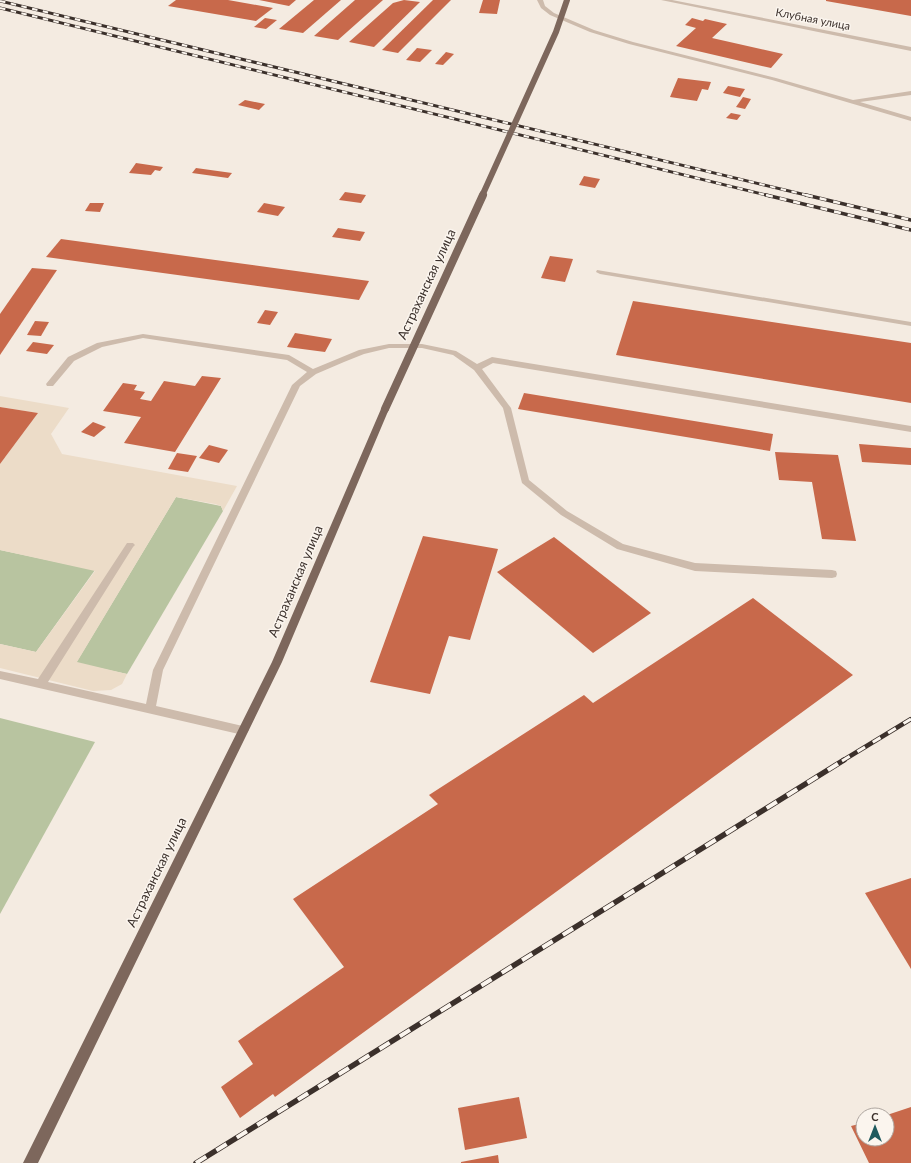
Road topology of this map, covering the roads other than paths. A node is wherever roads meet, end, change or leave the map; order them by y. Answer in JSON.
{"nodes":[{"id":1,"x":540,"y":0,"type":"edge"},
{"id":2,"x":566,"y":0,"type":"edge"},
{"id":3,"x":664,"y":0,"type":"edge"},
{"id":4,"x":911,"y":49,"type":"edge"},
{"id":5,"x":911,"y":93,"type":"edge"},
{"id":6,"x":851,"y":101,"type":"junction"},
{"id":7,"x":911,"y":119,"type":"edge"},
{"id":8,"x":600,"y":272,"type":"dead end"},
{"id":9,"x":911,"y":324,"type":"edge"},
{"id":10,"x":477,"y":368,"type":"junction"},
{"id":11,"x":313,"y":372,"type":"junction"},
{"id":12,"x":50,"y":384,"type":"dead end"},
{"id":13,"x":911,"y":429,"type":"edge"},
{"id":14,"x":130,"y":545,"type":"dead end"},
{"id":15,"x":832,"y":574,"type":"dead end"},
{"id":16,"x":0,"y":675,"type":"edge"},
{"id":17,"x":41,"y":684,"type":"junction"},
{"id":18,"x":150,"y":709,"type":"junction"},
{"id":19,"x":243,"y":730,"type":"junction"},
{"id":20,"x":30,"y":1163,"type":"edge"}],
"edges":[{"from":1,"to":6,"type":"street"},
{"from":2,"to":19,"type":"main road","name":"Астраханская улица","bridge":true},
{"from":3,"to":4,"type":"street","name":"Клубная улица"},
{"from":5,"to":6,"type":"street"},
{"from":6,"to":7,"type":"street"},
{"from":8,"to":9,"type":"street"},
{"from":10,"to":11,"type":"street"},
{"from":10,"to":13,"type":"street"},
{"from":10,"to":15,"type":"street"},
{"from":11,"to":12,"type":"street"},
{"from":11,"to":18,"type":"street"},
{"from":14,"to":17,"type":"street"},
{"from":16,"to":17,"type":"street"},
{"from":17,"to":18,"type":"street"},
{"from":18,"to":19,"type":"street"},
{"from":19,"to":20,"type":"main road","name":"Астраханская улица"}]}
